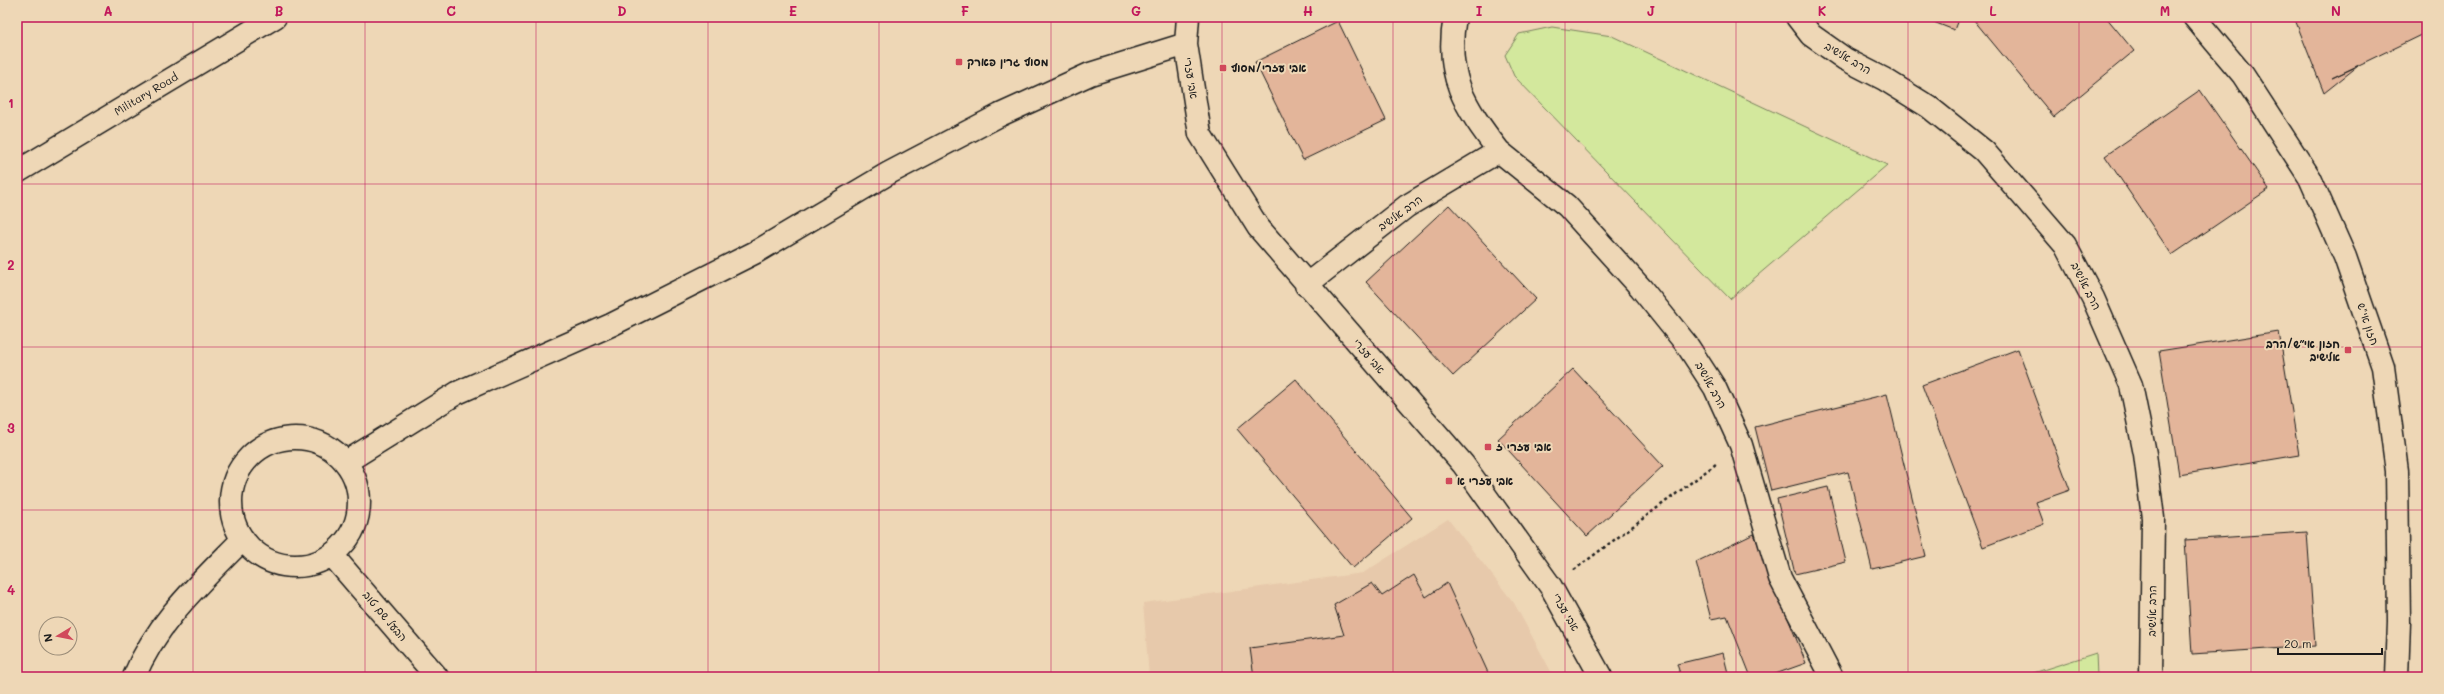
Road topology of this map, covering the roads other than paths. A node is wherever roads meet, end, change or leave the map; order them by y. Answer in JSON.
{"nodes":[{"id":1,"x":275,"y":17,"type":"edge"},
{"id":2,"x":1188,"y":17,"type":"edge"},
{"id":3,"x":1455,"y":17,"type":"edge"},
{"id":4,"x":1797,"y":17,"type":"edge"},
{"id":5,"x":2194,"y":17,"type":"edge"},
{"id":6,"x":1186,"y":44,"type":"junction"},
{"id":7,"x":1499,"y":151,"type":"junction"},
{"id":8,"x":17,"y":172,"type":"edge"},
{"id":9,"x":1306,"y":285,"type":"junction"},
{"id":10,"x":346,"y":462,"type":"junction"},
{"id":11,"x":243,"y":539,"type":"junction"},
{"id":12,"x":332,"y":555,"type":"junction"},
{"id":13,"x":134,"y":677,"type":"edge"},
{"id":14,"x":437,"y":677,"type":"edge"},
{"id":15,"x":1601,"y":677,"type":"edge"},
{"id":16,"x":1832,"y":677,"type":"edge"},
{"id":17,"x":2151,"y":677,"type":"edge"},
{"id":18,"x":2397,"y":677,"type":"edge"}],
"edges":[{"from":1,"to":8,"type":"street","name":"Military Road"},
{"from":2,"to":6,"type":"street","name":"אבי עזרי"},
{"from":3,"to":7,"type":"street","name":"הרב אלישיב"},
{"from":4,"to":17,"type":"street","name":"הרב אלישיב"},
{"from":5,"to":18,"type":"street","name":"חזון אי\"ש"},
{"from":6,"to":9,"type":"street","name":"אבי עזרי"},
{"from":6,"to":10,"type":"street"},
{"from":7,"to":9,"type":"street","name":"הרב אלישיב"},
{"from":7,"to":16,"type":"street","name":"הרב אלישיב"},
{"from":9,"to":15,"type":"street","name":"אבי עזרי"},
{"from":10,"to":11,"type":"street"},
{"from":10,"to":12,"type":"street"},
{"from":11,"to":12,"type":"street"},
{"from":11,"to":13,"type":"street"},
{"from":12,"to":14,"type":"street","name":"הבעל שם טוב"}]}
